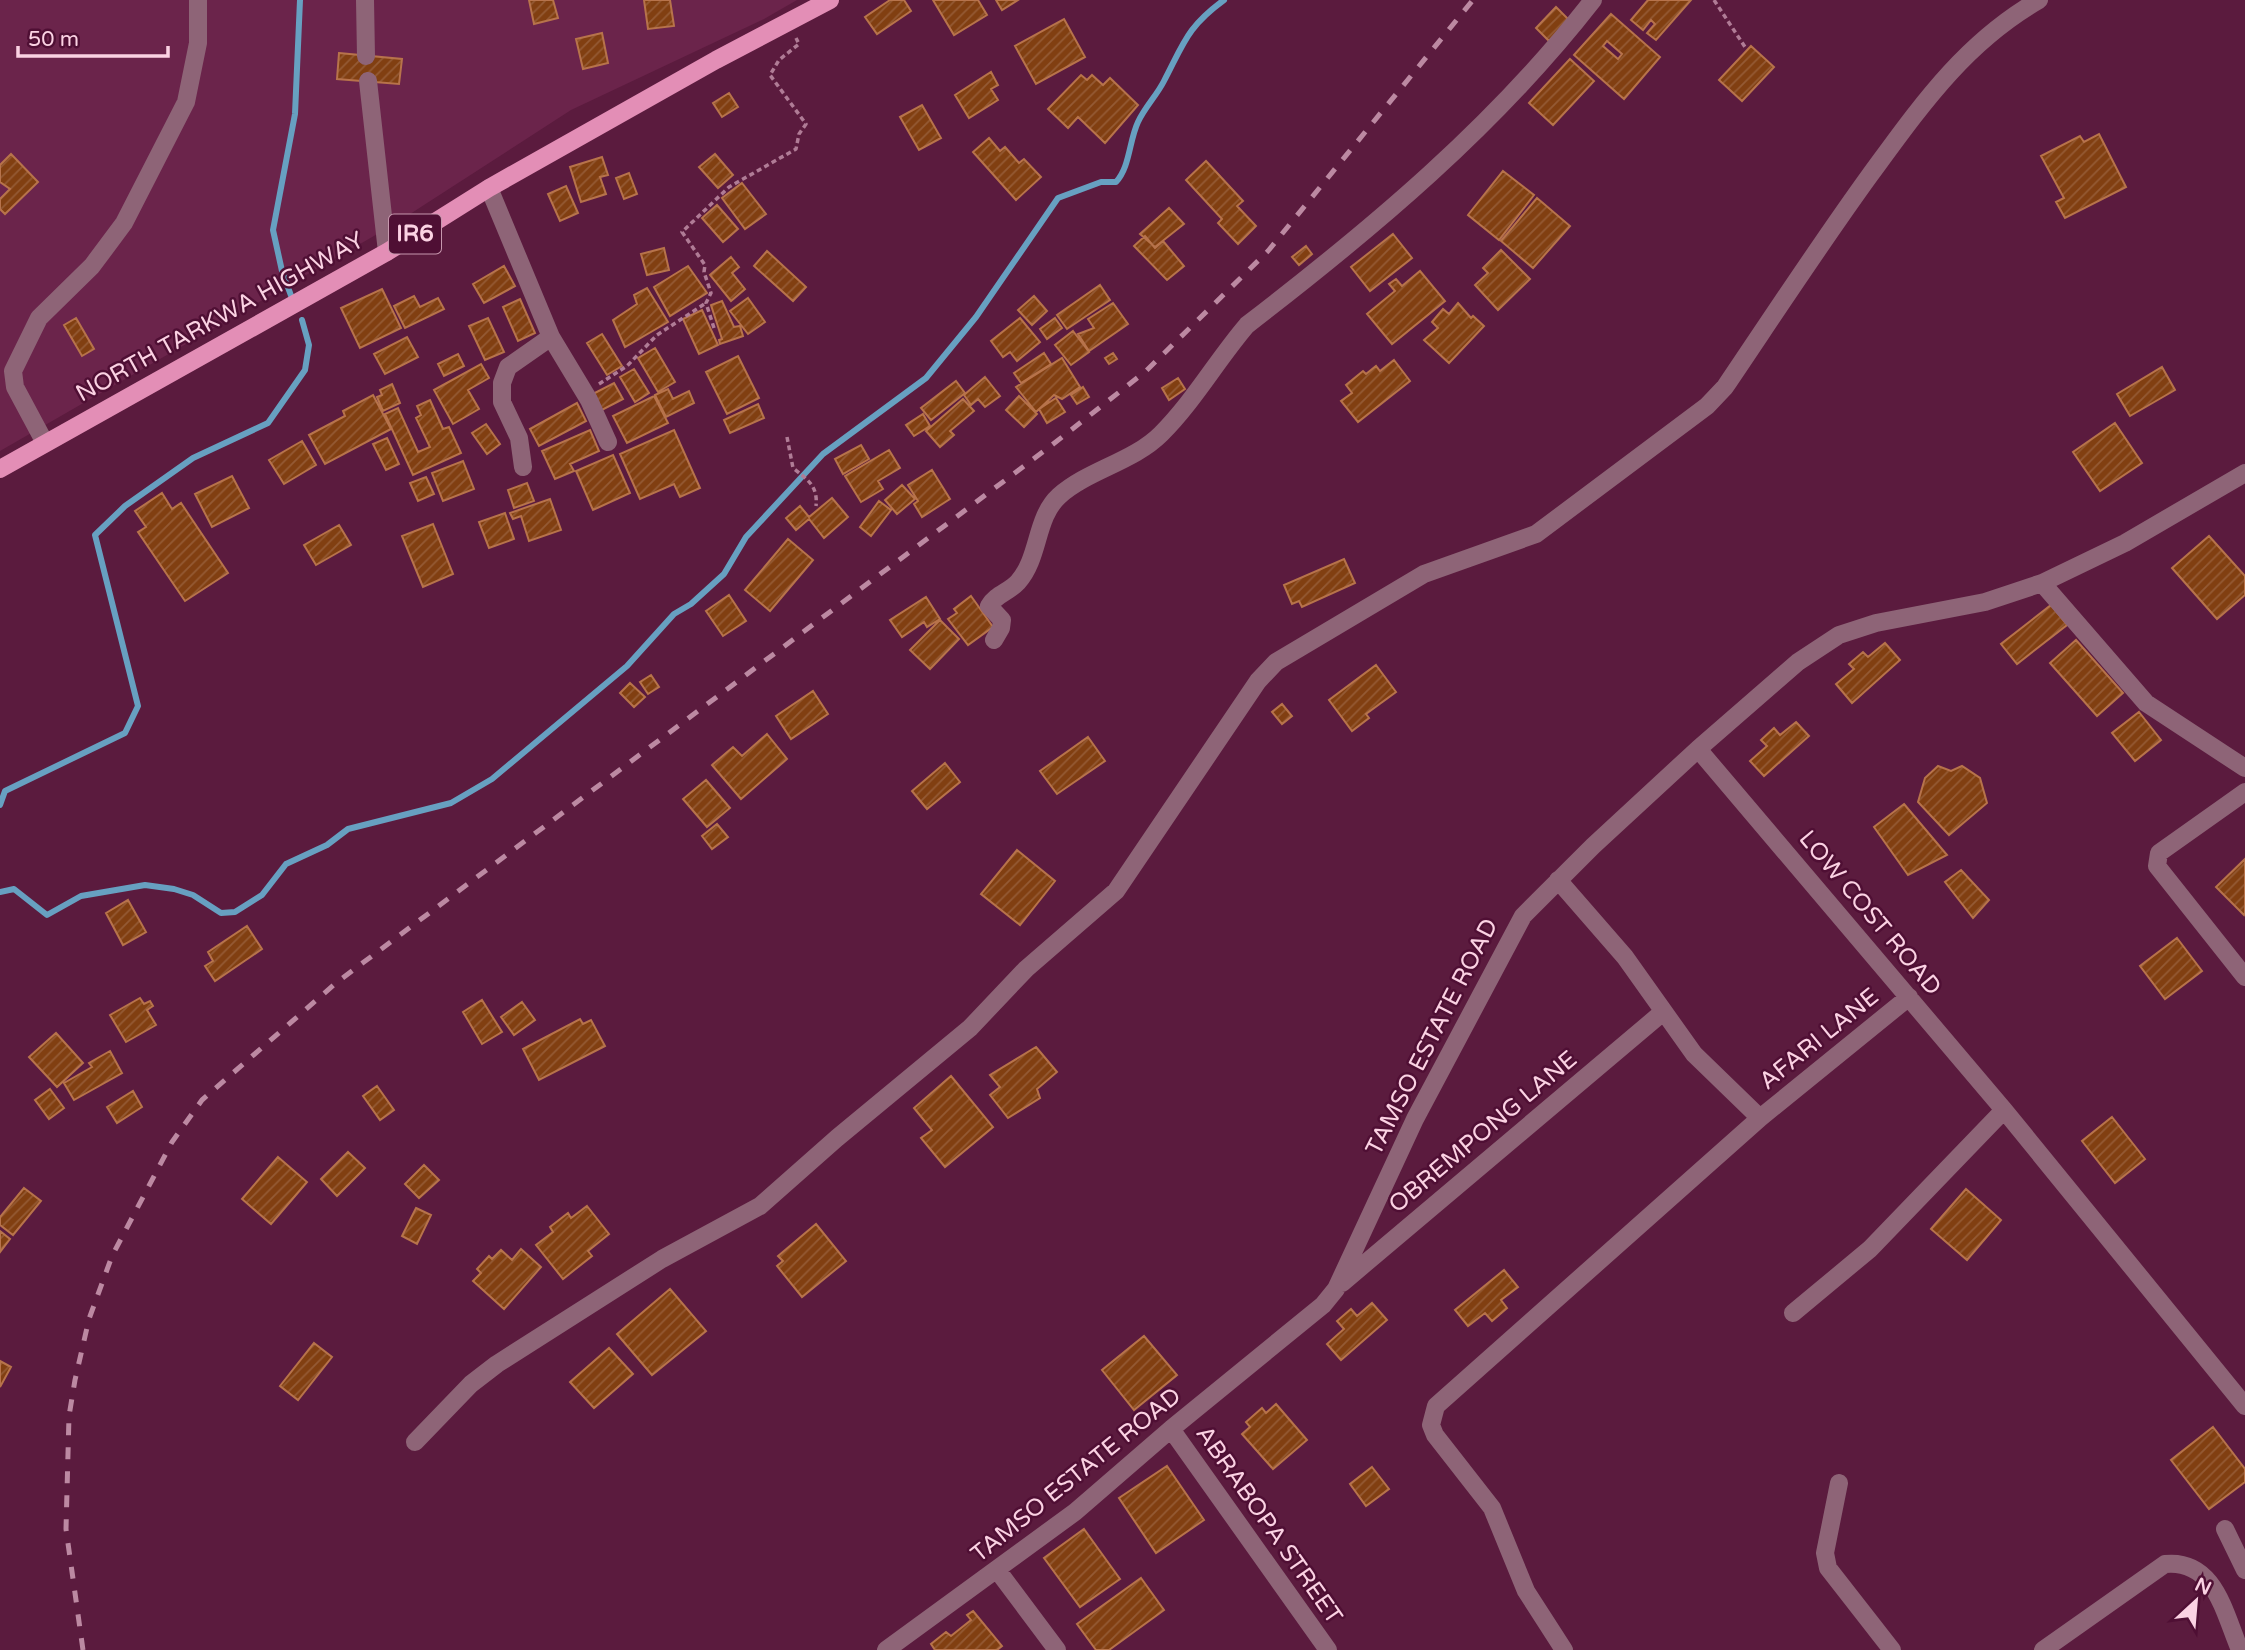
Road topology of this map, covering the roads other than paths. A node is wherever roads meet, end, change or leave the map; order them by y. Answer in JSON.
{"nodes":[{"id":1,"x":198,"y":0,"type":"edge"},
{"id":2,"x":365,"y":0,"type":"edge"},
{"id":3,"x":830,"y":0,"type":"edge"},
{"id":4,"x":1593,"y":0,"type":"edge"},
{"id":5,"x":2039,"y":0,"type":"edge"},
{"id":6,"x":366,"y":56,"type":"dead end"},
{"id":7,"x":368,"y":81,"type":"dead end"},
{"id":8,"x":489,"y":188,"type":"junction"},
{"id":9,"x":387,"y":252,"type":"junction"},
{"id":10,"x":551,"y":337,"type":"junction"},
{"id":11,"x":608,"y":442,"type":"dead end"},
{"id":12,"x":45,"y":443,"type":"junction"},
{"id":13,"x":523,"y":467,"type":"dead end"},
{"id":14,"x":0,"y":469,"type":"edge"},
{"id":15,"x":2245,"y":473,"type":"edge"},
{"id":16,"x":2042,"y":583,"type":"junction"},
{"id":17,"x":994,"y":640,"type":"dead end"},
{"id":18,"x":1698,"y":749,"type":"junction"},
{"id":19,"x":2245,"y":768,"type":"edge"},
{"id":20,"x":2245,"y":792,"type":"edge"},
{"id":21,"x":1558,"y":880,"type":"junction"},
{"id":22,"x":2245,"y":977,"type":"edge"},
{"id":23,"x":1909,"y":997,"type":"junction"},
{"id":24,"x":1663,"y":1012,"type":"junction"},
{"id":25,"x":2004,"y":1110,"type":"junction"},
{"id":26,"x":1760,"y":1118,"type":"junction"},
{"id":27,"x":1336,"y":1289,"type":"junction"},
{"id":28,"x":1793,"y":1313,"type":"dead end"},
{"id":29,"x":2245,"y":1406,"type":"edge"},
{"id":30,"x":1171,"y":1429,"type":"junction"},
{"id":31,"x":415,"y":1442,"type":"dead end"},
{"id":32,"x":1839,"y":1483,"type":"dead end"},
{"id":33,"x":2225,"y":1529,"type":"dead end"},
{"id":34,"x":2245,"y":1570,"type":"edge"},
{"id":35,"x":998,"y":1571,"type":"junction"},
{"id":36,"x":886,"y":1650,"type":"edge"},
{"id":37,"x":1057,"y":1650,"type":"edge"},
{"id":38,"x":1328,"y":1650,"type":"edge"},
{"id":39,"x":1563,"y":1650,"type":"edge"},
{"id":40,"x":1892,"y":1650,"type":"edge"},
{"id":41,"x":2043,"y":1650,"type":"edge"},
{"id":42,"x":2240,"y":1650,"type":"edge"}],
"edges":[{"from":1,"to":12,"type":"street"},
{"from":2,"to":6,"type":"street"},
{"from":3,"to":8,"type":"main road","name":"NORTH TARKWA HIGHWAY","number":"IR6"},
{"from":4,"to":17,"type":"street"},
{"from":5,"to":31,"type":"street"},
{"from":7,"to":9,"type":"street"},
{"from":8,"to":9,"type":"main road","name":"NORTH TARKWA HIGHWAY","number":"IR6"},
{"from":8,"to":10,"type":"street"},
{"from":9,"to":12,"type":"main road","name":"NORTH TARKWA HIGHWAY","number":"IR6"},
{"from":10,"to":11,"type":"street"},
{"from":10,"to":13,"type":"street"},
{"from":12,"to":14,"type":"main road","name":"NORTH TARKWA HIGHWAY","number":"IR6"},
{"from":15,"to":16,"type":"street","name":"TAMSO ESTATE ROAD"},
{"from":16,"to":18,"type":"street","name":"TAMSO ESTATE ROAD"},
{"from":16,"to":19,"type":"street"},
{"from":18,"to":21,"type":"street","name":"TAMSO ESTATE ROAD"},
{"from":18,"to":23,"type":"street","name":"LOW COST ROAD"},
{"from":20,"to":22,"type":"street"},
{"from":21,"to":24,"type":"street"},
{"from":21,"to":27,"type":"street","name":"TAMSO ESTATE ROAD"},
{"from":23,"to":25,"type":"street","name":"LOW COST ROAD"},
{"from":23,"to":26,"type":"street","name":"AFARI LANE"},
{"from":24,"to":26,"type":"street"},
{"from":24,"to":27,"type":"street","name":"OBREMPONG LANE"},
{"from":25,"to":28,"type":"street"},
{"from":25,"to":29,"type":"street","name":"LOW COST ROAD"},
{"from":26,"to":39,"type":"street","name":"AFARI LANE"},
{"from":27,"to":30,"type":"street","name":"TAMSO ESTATE ROAD"},
{"from":30,"to":35,"type":"street","name":"TAMSO ESTATE ROAD"},
{"from":30,"to":38,"type":"street","name":"ABRABOPA STREET"},
{"from":32,"to":40,"type":"street"},
{"from":33,"to":34,"type":"street"},
{"from":35,"to":36,"type":"street","name":"TAMSO ESTATE ROAD"},
{"from":35,"to":37,"type":"street"},
{"from":41,"to":42,"type":"street"}]}
